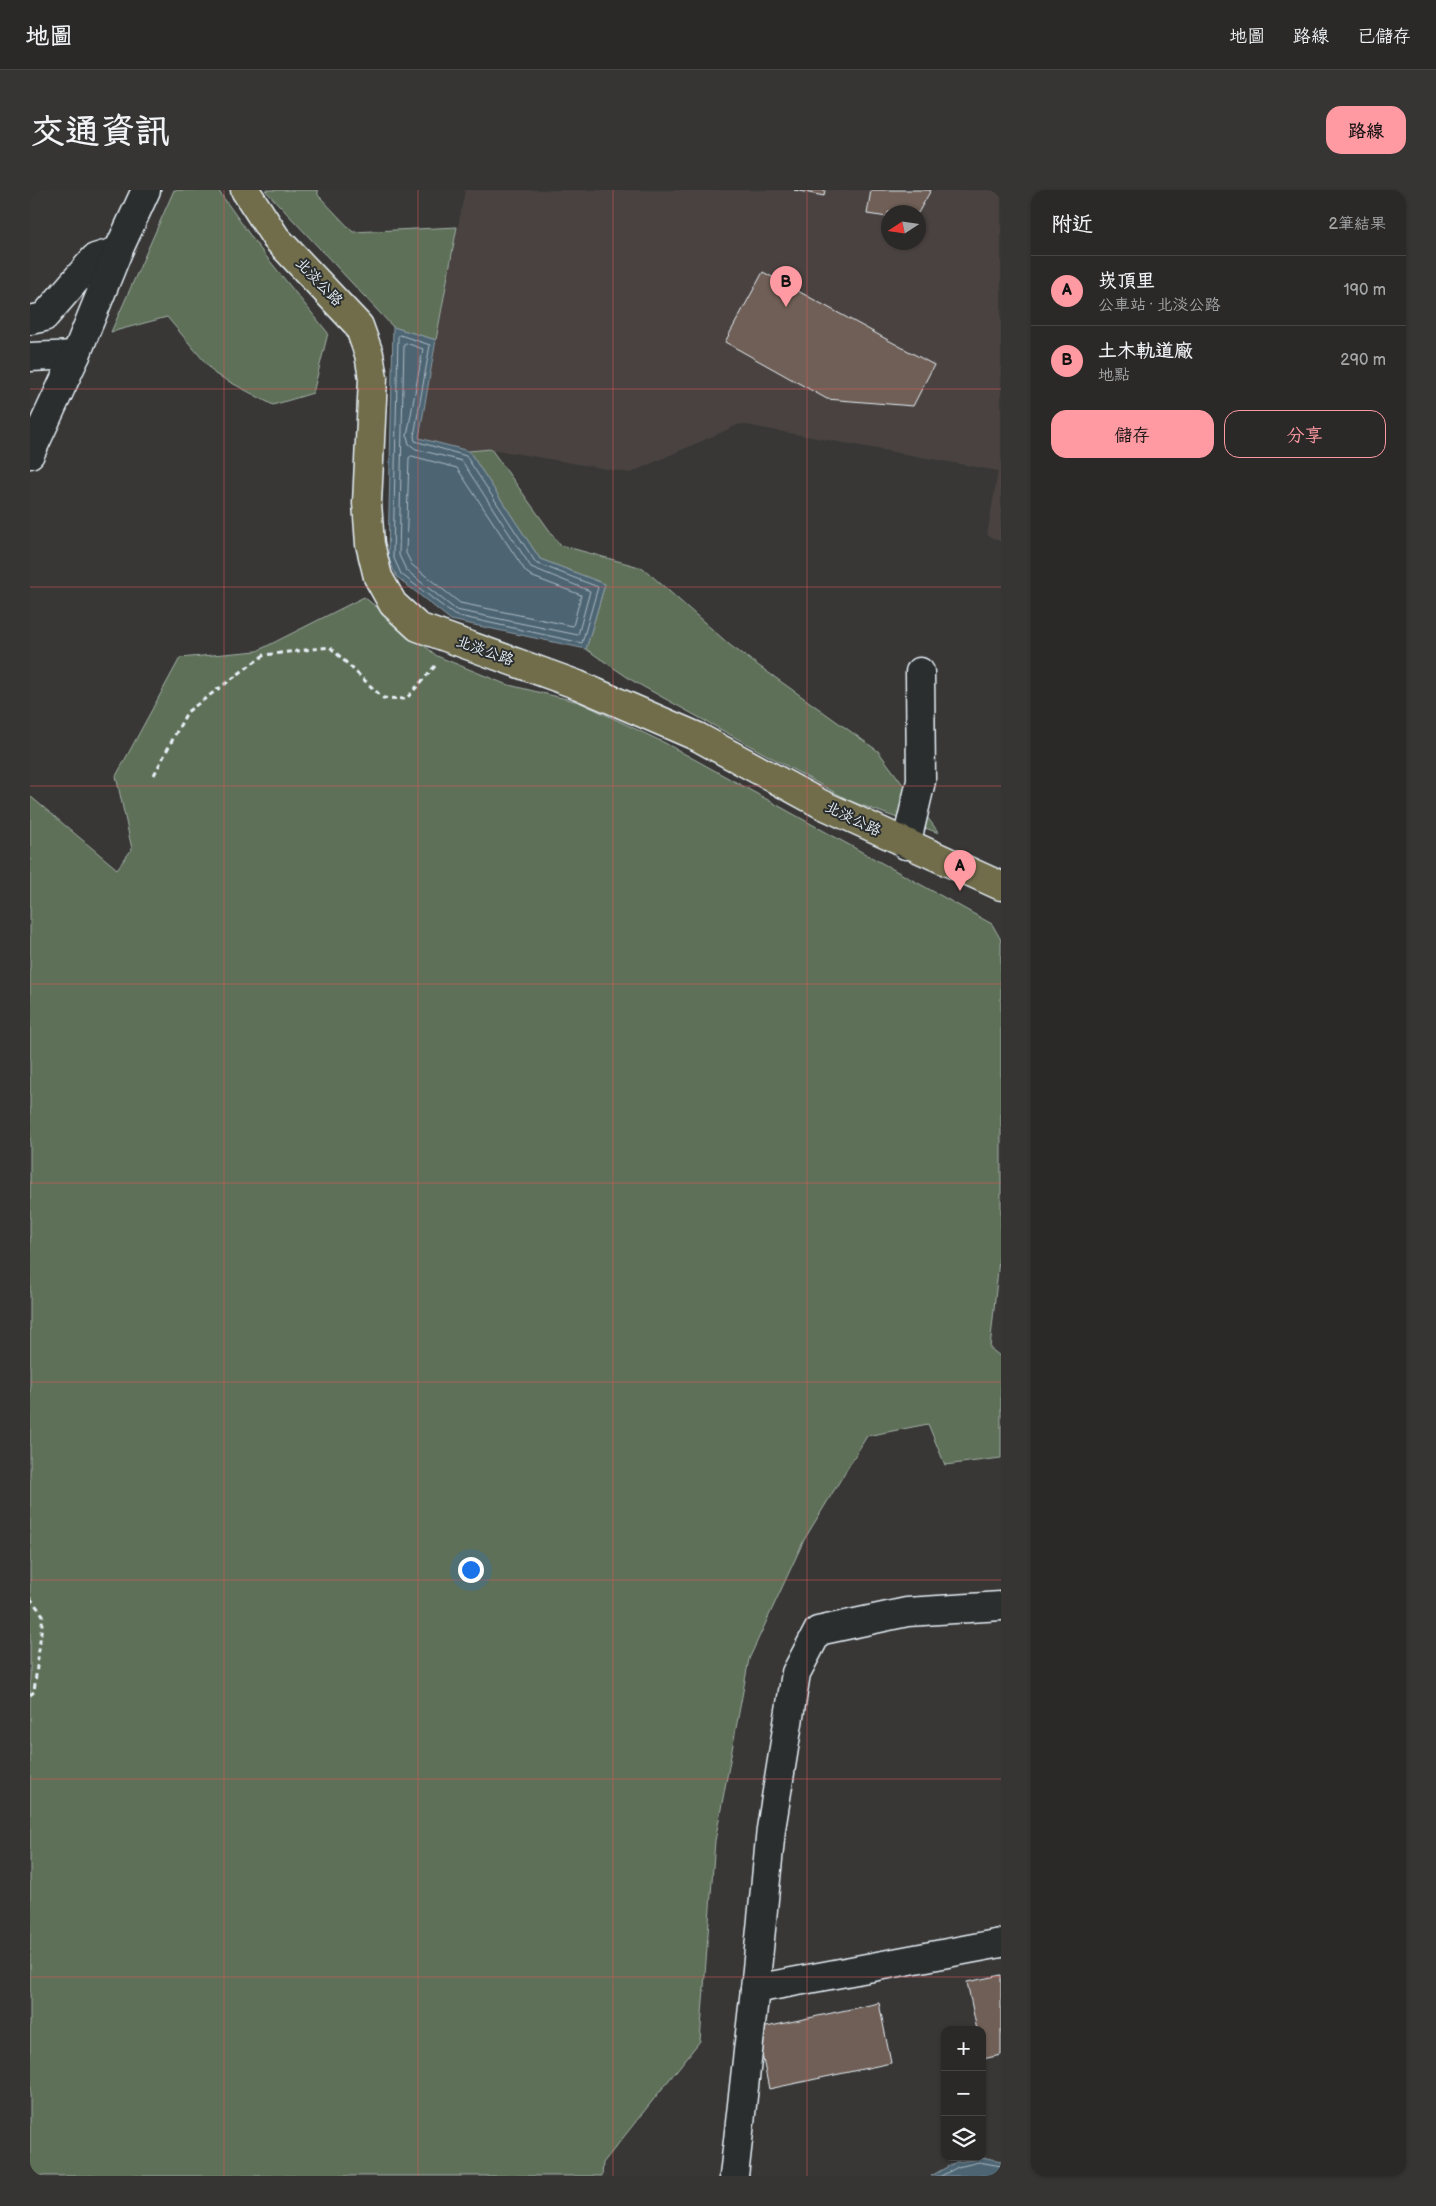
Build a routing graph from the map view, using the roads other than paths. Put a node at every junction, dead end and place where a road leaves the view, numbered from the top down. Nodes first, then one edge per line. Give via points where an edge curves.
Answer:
1 (146, 190) edge
2 (245, 190) edge
3 (118, 251) junction
4 (30, 320) edge
5 (76, 356) junction
6 (30, 357) edge
7 (30, 454) edge
8 (920, 672) dead end
9 (906, 845) junction
10 (1001, 886) edge
11 (1001, 1606) edge
12 (1001, 1943) edge
13 (755, 1989) junction
14 (734, 2176) edge

1 - 3 street
2 - 9 main road, 北淡公路 via 276,238 359,326 374,378 367,503 370,544 378,577 393,604 418,627 578,685 698,737 821,804
3 - 4 street via 95,258 44,317
3 - 5 street
5 - 6 street
5 - 7 street
8 - 9 street via 921,781
9 - 10 main road, 北淡公路
11 - 13 street via 906,1612 818,1631 796,1673 771,1829
12 - 13 street
13 - 14 street

